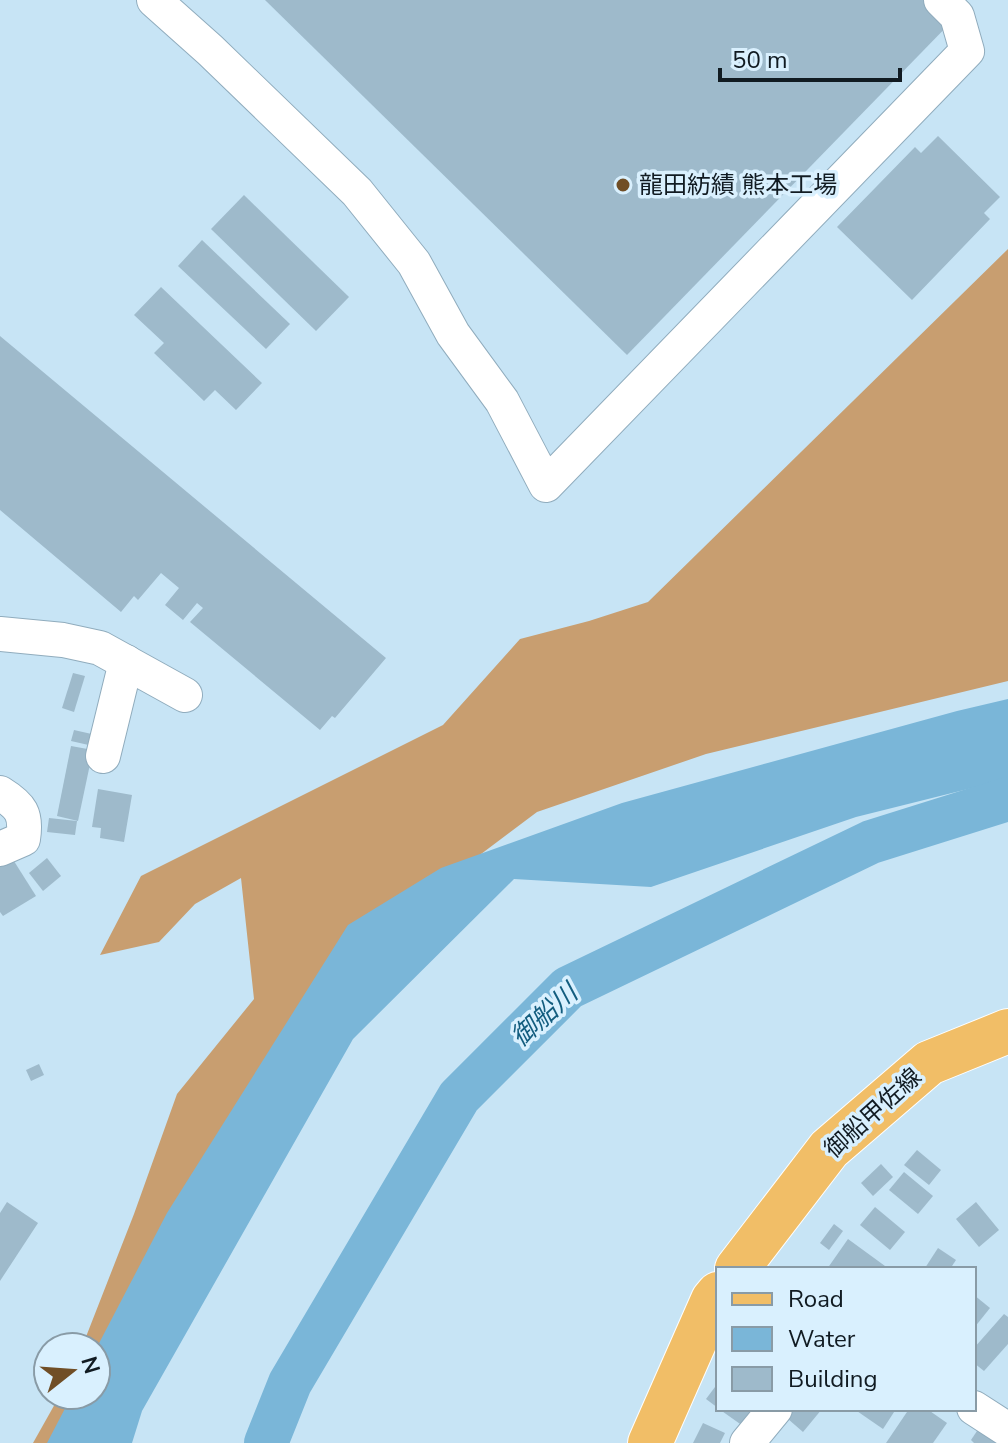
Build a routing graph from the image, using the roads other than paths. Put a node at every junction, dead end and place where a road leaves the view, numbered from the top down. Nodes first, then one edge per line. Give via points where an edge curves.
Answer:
1 (154, 0) edge
2 (941, 0) edge
3 (0, 634) edge
4 (126, 662) junction
5 (185, 695) dead end
6 (103, 756) dead end
7 (0, 793) edge
8 (0, 849) edge
9 (1008, 1031) edge
10 (739, 1267) edge
11 (716, 1296) edge
12 (976, 1409) edge
13 (773, 1411) edge
14 (1008, 1430) edge
15 (650, 1443) edge
16 (747, 1443) edge

1 - 2 street via 376,215 414,263 453,334 502,401 546,485 967,51 957,16
3 - 4 street via 100,648
4 - 5 street
4 - 6 street
7 - 8 street via 16,804 26,823 23,839
9 - 10 main road, 御船甲佐線 via 929,1063 829,1149
11 - 15 main road
12 - 14 street
13 - 16 street

